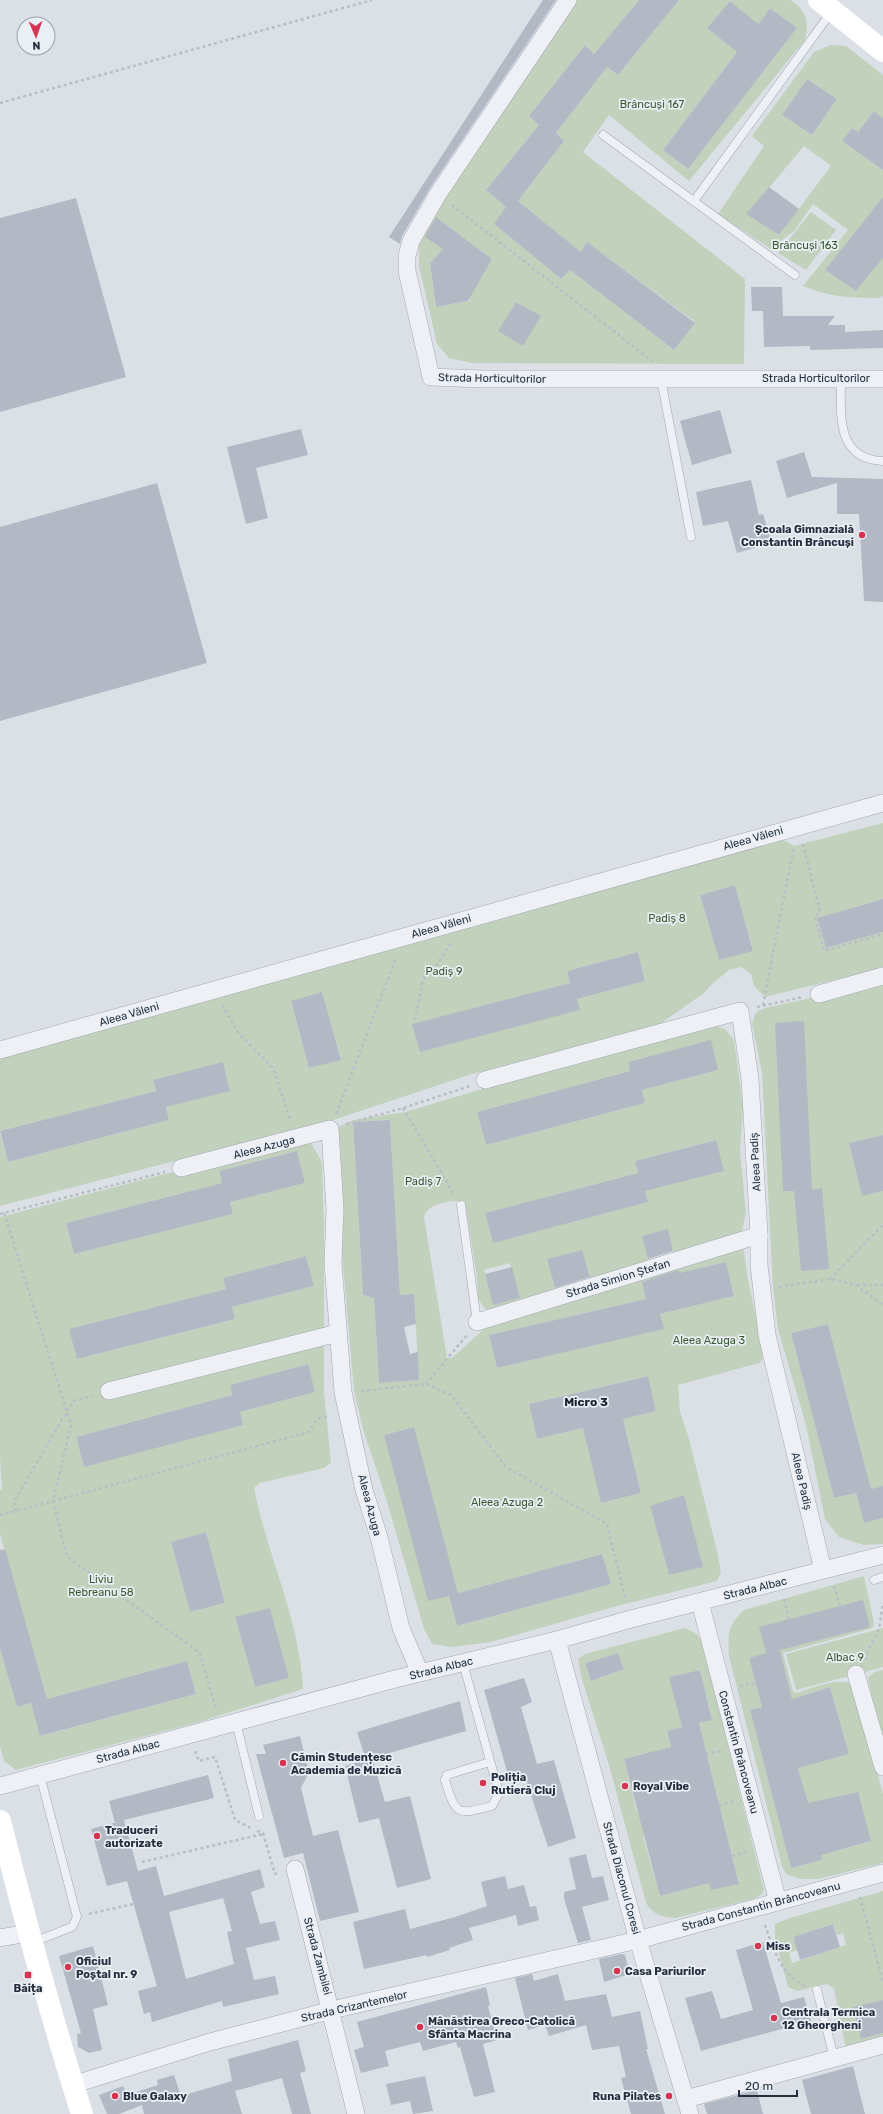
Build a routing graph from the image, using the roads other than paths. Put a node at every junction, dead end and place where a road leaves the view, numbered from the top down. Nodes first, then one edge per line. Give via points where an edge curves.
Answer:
1 (568, 0) edge
2 (826, 5) edge
3 (883, 51) edge
4 (603, 135) dead end
5 (694, 201) junction
6 (795, 275) dead end
7 (668, 378) junction
8 (841, 378) junction
9 (883, 379) edge
10 (883, 461) edge
11 (691, 537) dead end
12 (883, 803) edge
13 (883, 976) edge
14 (819, 994) road end
15 (0, 1050) edge
16 (485, 1080) road end
17 (181, 1168) road end
18 (461, 1205) road end
19 (759, 1235) junction
20 (477, 1322) joint
21 (338, 1333) junction
22 (110, 1390) road end
23 (883, 1555) edge
24 (823, 1570) junction
25 (883, 1577) edge
26 (874, 1580) dead end
27 (700, 1602) junction
28 (557, 1640) junction
29 (463, 1663) junction
30 (420, 1673) junction
31 (856, 1674) road end
32 (228, 1724) junction
33 (490, 1762) junction
34 (883, 1767) edge
35 (40, 1775) junction
36 (0, 1786) edge
37 (259, 1816) road end
38 (0, 1822) edge
39 (3, 1847) edge
40 (295, 1869) road end
41 (883, 1873) edge
42 (778, 1902) junction
43 (0, 1938) edge
44 (30, 1938) junction
45 (638, 1940) junction
46 (817, 1990) road end
47 (332, 2010) junction
48 (883, 2045) edge
49 (834, 2058) junction
50 (72, 2085) junction
51 (688, 2107) edge
52 (82, 2114) edge
53 (356, 2114) edge

1 - 7 street, Strada Horticultorilor via 438,194 410,241 407,271 431,377
2 - 3 street
2 - 5 lane
4 - 5 lane
5 - 6 lane
7 - 8 street, Strada Horticultorilor
7 - 11 lane
8 - 9 street, Strada Horticultorilor
8 - 10 lane via 841,422 848,444 857,454 870,460
12 - 15 street, Aleea Văleni
13 - 14 street
16 - 19 street, Aleea Padiș via 740,1011 750,1079
17 - 21 street, Aleea Azuga via 330,1129 335,1209 333,1263
18 - 20 lane
19 - 20 street, Strada Simion Ștefan
19 - 24 street, Aleea Padiș via 759,1265 767,1335
21 - 22 street
21 - 30 street, Aleea Azuga via 343,1392 364,1490 379,1537 401,1628
23 - 24 street, Strada Albac
24 - 27 street, Strada Albac
25 - 26 lane
27 - 28 street, Strada Albac
27 - 42 street, Constantin Brâncoveanu
28 - 29 street, Strada Albac
28 - 45 street, Strada Diaconul Coresi
29 - 30 street, Strada Albac
29 - 33 lane
30 - 32 street, Strada Albac
31 - 34 street
32 - 35 street, Strada Albac
32 - 37 lane
33 - 33 lane via 499,1793 492,1806 466,1813 458,1810 451,1802 445,1780 447,1774
35 - 36 street, Strada Albac
35 - 44 lane via 77,1917 72,1927
38 - 39 street
39 - 44 street
40 - 47 street, Strada Zambilei
41 - 42 street, Strada Constantin Brâncoveanu
42 - 45 street, Strada Constantin Brâncoveanu
43 - 44 street
44 - 50 street
45 - 47 street, Strada Crizantemelor
45 - 51 street, Strada Diaconul Coresi
46 - 49 lane
47 - 50 street, Strada Crizantemelor via 210,2042
47 - 53 street, Strada Zambilei
48 - 49 street
49 - 51 street
50 - 52 street

